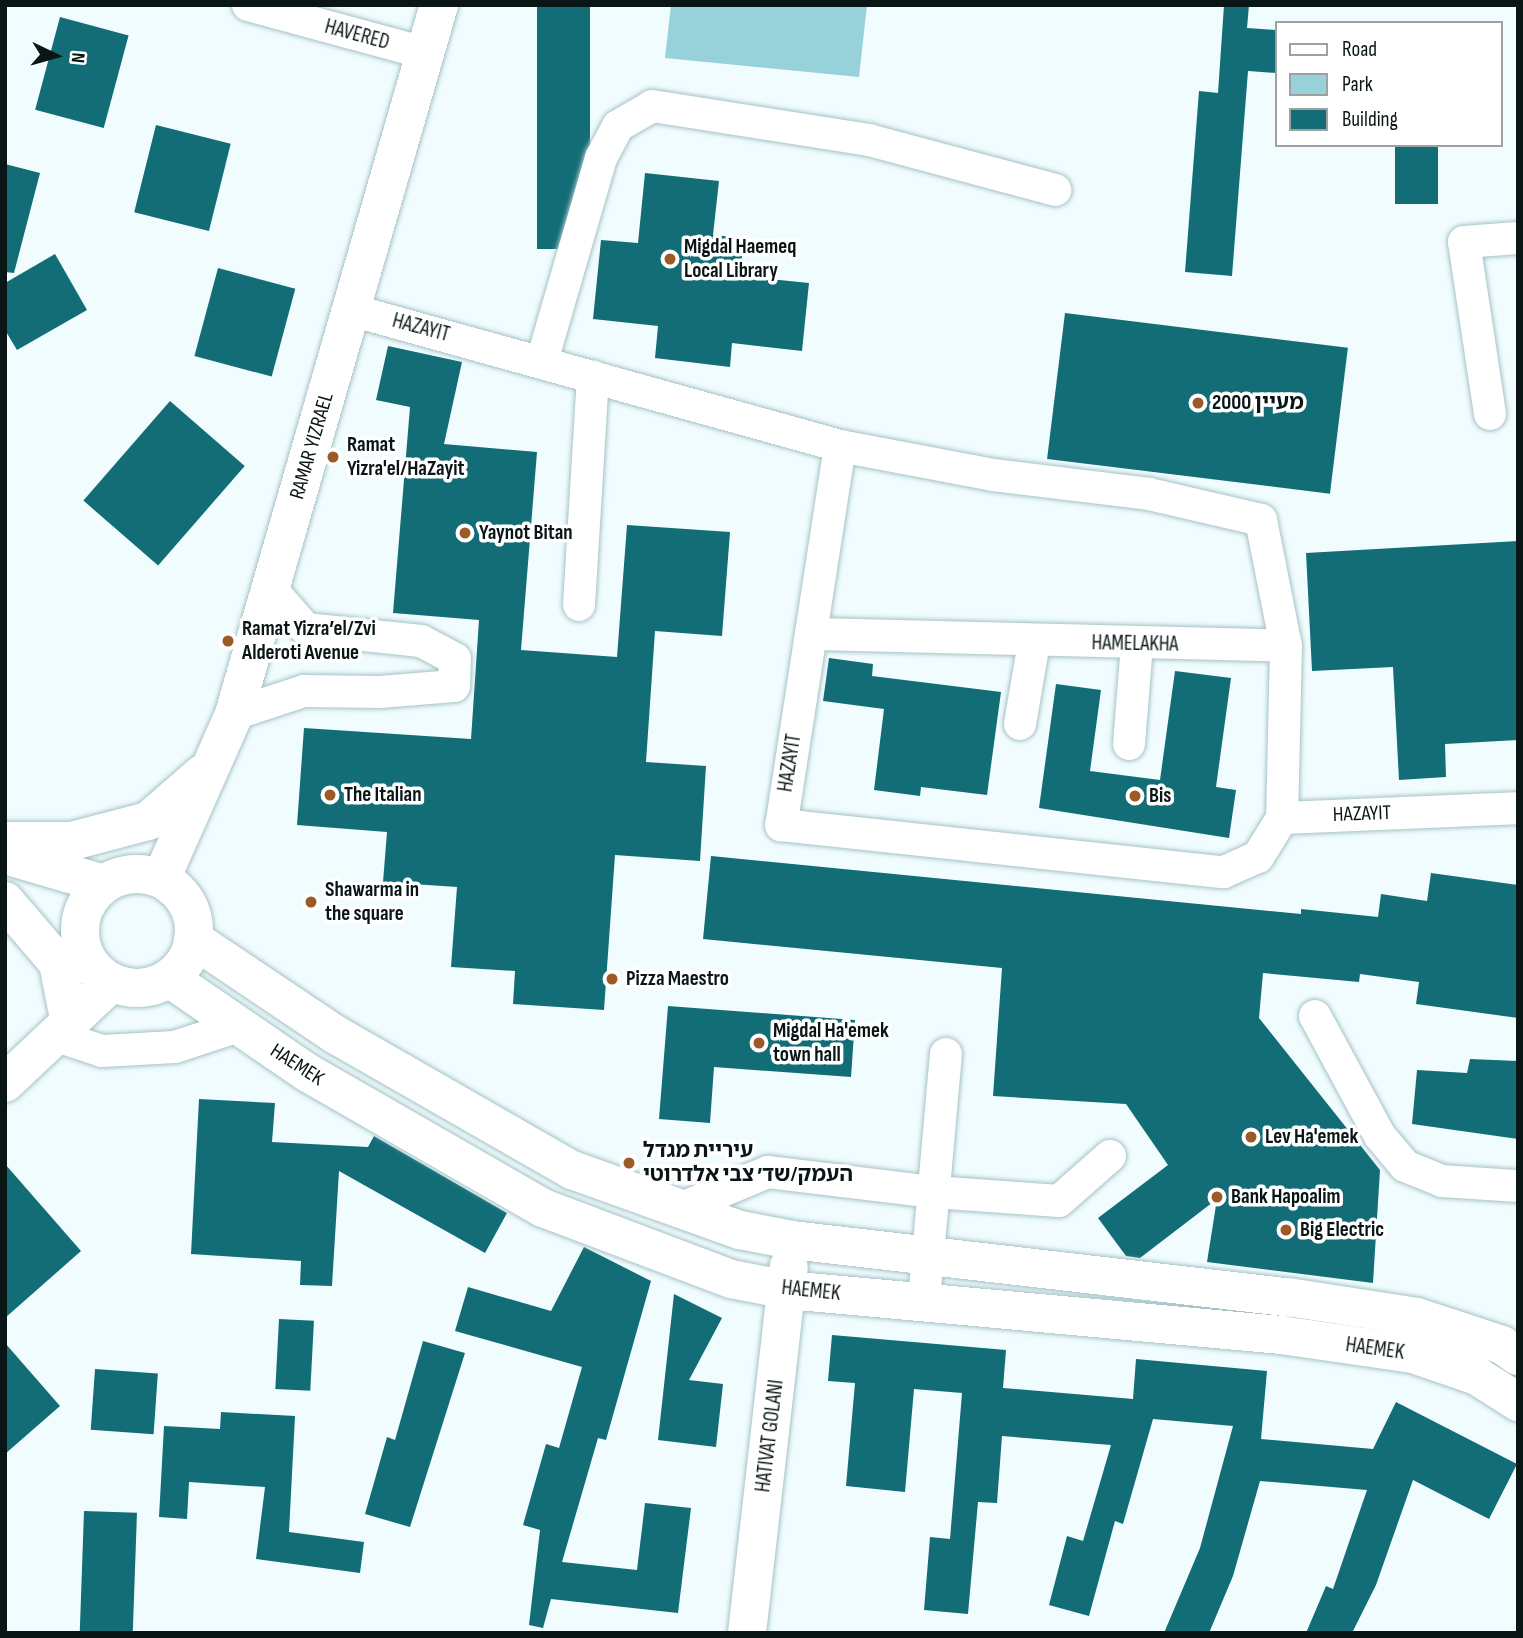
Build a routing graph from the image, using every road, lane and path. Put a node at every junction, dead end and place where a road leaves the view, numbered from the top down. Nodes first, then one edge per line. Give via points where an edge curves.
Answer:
1 (247, 5) edge
2 (439, 5) edge
3 (425, 53) junction
4 (1055, 190) dead end
5 (1518, 238) edge
6 (351, 310) junction
7 (542, 361) junction
8 (593, 376) junction
9 (1490, 414) dead end
10 (840, 446) junction
11 (271, 589) junction
12 (579, 605) dead end
13 (811, 634) junction
14 (1034, 642) junction
15 (1137, 645) junction
16 (1286, 646) junction
17 (234, 714) junction
18 (1020, 724) dead end
19 (1129, 744) dead end
20 (211, 766) junction
21 (1518, 808) edge
22 (1282, 818) junction
23 (5, 841) edge
24 (5, 855) edge
25 (161, 879) junction
26 (104, 884) junction
27 (5, 899) edge
28 (81, 919) junction
29 (193, 939) junction
30 (169, 978) junction
31 (112, 982) junction
32 (1315, 1016) dead end
33 (239, 1027) junction
34 (63, 1030) junction
35 (946, 1054) dead end
36 (5, 1083) edge
37 (1110, 1156) dead end
38 (1518, 1186) edge
39 (934, 1192) junction
40 (677, 1210) junction
41 (792, 1240) junction
42 (928, 1256) junction
43 (787, 1290) junction
44 (924, 1300) junction
45 (1512, 1342) edge
46 (1477, 1376) junction
47 (1518, 1402) edge
48 (747, 1633) edge

1 - 3 street, HAVERED
2 - 3 main road, RAMAR YIZRAEL
3 - 6 main road, RAMAR YIZRAEL
4 - 7 street via 869,140 652,106 618,126 601,158
5 - 9 street via 1464,242
6 - 7 street, HAZAYIT
6 - 11 main road, RAMAR YIZRAEL
7 - 8 street, HAZAYIT
8 - 10 street, HAZAYIT
8 - 12 street
10 - 13 street, HAZAYIT
10 - 16 street via 993,475 1149,495 1262,520
11 - 17 main road, RAMAR YIZRAEL
11 - 17 street via 306,629 421,641 455,659 454,686 380,692 304,691
13 - 14 street, HAMELAKHA
13 - 22 street, HAZAYIT via 781,825 1224,872 1258,857
14 - 15 street, HAMELAKHA
14 - 18 street
15 - 16 street, HAMELAKHA
15 - 19 street
16 - 22 street
17 - 20 main road, RAMAR YIZRAEL
20 - 23 main road via 148,821 72,841
20 - 25 main road, RAMAR YIZRAEL
21 - 22 street, HAZAYIT
24 - 26 main road
25 - 26 main road via 142,874
25 - 29 main road via 187,904
26 - 28 main road via 86,905
27 - 28 main road
27 - 34 main road via 58,962
28 - 31 main road via 85,956
29 - 30 main road via 181,968
29 - 40 main road, HAEMEK via 337,1035 560,1163
30 - 31 main road via 141,988
30 - 33 main road, HAEMEK
31 - 34 main road
32 - 38 street via 1380,1136 1405,1166 1442,1181
33 - 34 street via 175,1047 102,1051
33 - 43 main road, HAEMEK via 308,1073 543,1208 731,1279
34 - 36 main road
35 - 39 street
37 - 39 street via 1059,1200
39 - 40 street via 768,1172
39 - 42 street
40 - 41 main road, HAEMEK
41 - 42 main road, HAEMEK
41 - 43 main road, HATIVAT GOLANI
42 - 44 street
42 - 45 main road, HAEMEK via 1288,1297 1417,1317
43 - 44 main road, HAEMEK
43 - 48 main road, HATIVAT GOLANI
44 - 46 main road, HAEMEK via 1281,1335 1413,1354
45 - 46 main road
46 - 47 main road, HAEMEK

